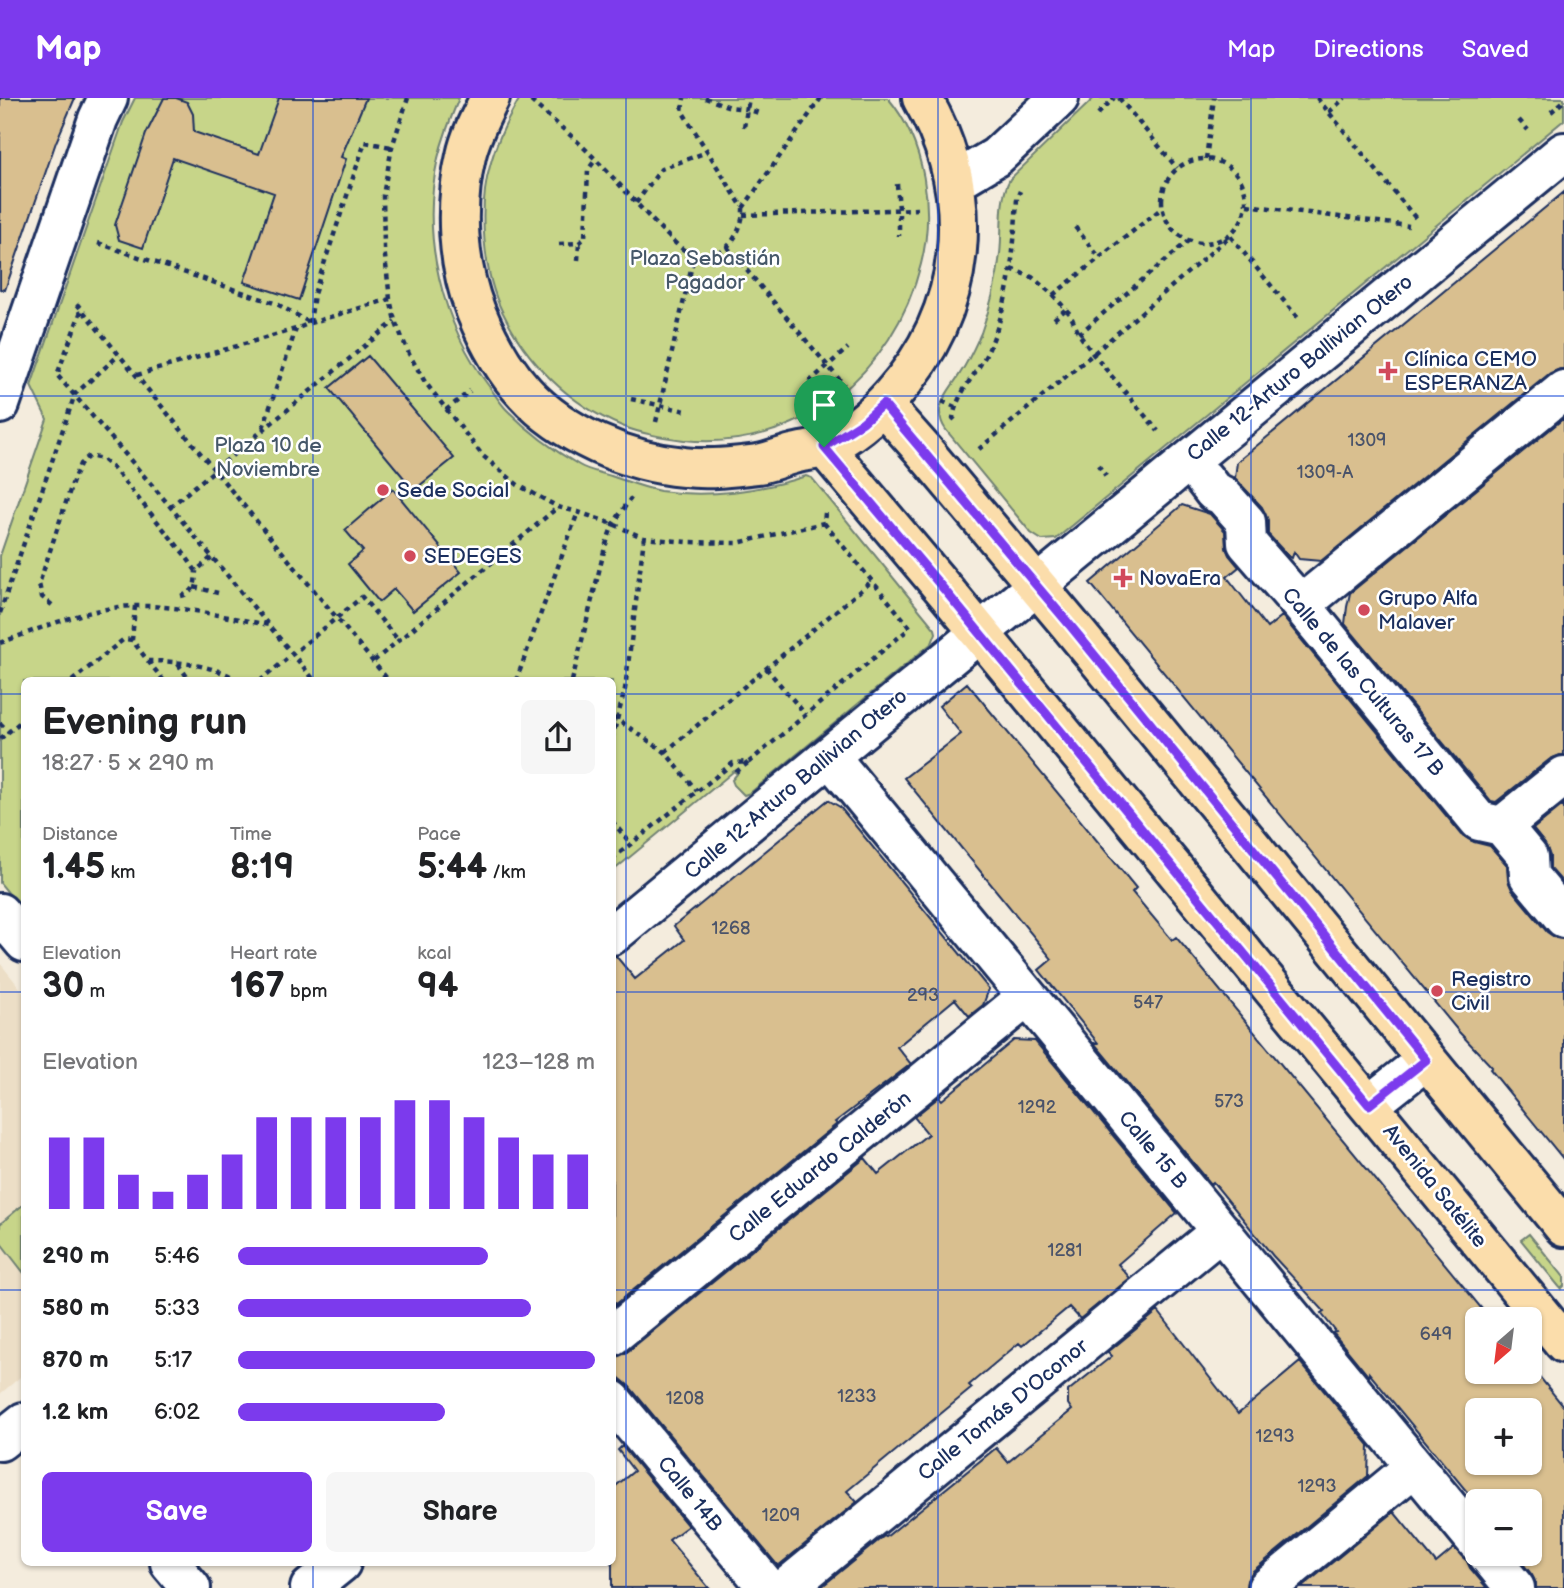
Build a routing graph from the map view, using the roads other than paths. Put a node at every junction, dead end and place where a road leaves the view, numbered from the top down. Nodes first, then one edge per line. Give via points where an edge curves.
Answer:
1 (108, 98) edge
2 (490, 98) edge
3 (922, 98) edge
4 (1059, 98) edge
5 (1564, 152) edge
6 (954, 182) junction
7 (1564, 390) edge
8 (0, 404) edge
9 (883, 404) junction
10 (824, 447) junction
11 (1197, 488) dead end
12 (1037, 586) junction
13 (1301, 605) junction
14 (979, 633) junction
15 (830, 757) junction
16 (1564, 776) edge
17 (1485, 824) junction
18 (0, 913) edge
19 (1564, 918) edge
20 (616, 932) edge
21 (21, 938) edge
22 (1027, 997) junction
23 (1426, 1060) junction
24 (1369, 1105) junction
25 (1564, 1227) edge
26 (1221, 1231) junction
27 (616, 1333) edge
28 (1564, 1343) edge
29 (616, 1405) edge
30 (21, 1424) edge
31 (0, 1441) edge
32 (1414, 1467) junction
33 (1465, 1528) edge
34 (173, 1566) edge
35 (337, 1566) edge
36 (1497, 1566) edge
37 (191, 1588) edge
38 (310, 1588) edge
39 (768, 1588) edge
40 (786, 1588) edge
41 (1267, 1588) edge
42 (1515, 1588) edge

1 - 8 street
2 - 10 main road via 466,154 458,228 471,299 503,365 525,393 551,417 581,435 646,461 723,468
3 - 6 main road via 947,153
4 - 6 street via 996,157
5 - 12 street, Calle 12-Arturo Ballivian Otero
6 - 9 main road via 958,242 944,308 921,358
7 - 13 street
9 - 10 main road
9 - 12 main road
10 - 14 main road, Avenida Satélite
11 - 13 street, Calle de las Culturas 17 B via 1222,495 1245,522 1247,543
12 - 14 street, Calle 12-Arturo Ballivian Otero
12 - 23 main road
13 - 17 street, Calle de las Culturas 17 B
14 - 15 street, Calle 12-Arturo Ballivian Otero
14 - 24 main road, Avenida Satélite
15 - 20 street, Calle 12-Arturo Ballivian Otero
15 - 22 street, Calle 15 B
16 - 17 street
17 - 19 street, Calle de las Culturas 17 B via 1528,857 1529,876
18 - 21 street
22 - 26 street, Calle 15 B
22 - 27 street, Calle Eduardo Calderón
23 - 24 street
23 - 25 main road
24 - 28 main road, Avenida Satélite
26 - 32 street, Calle 15 B
26 - 40 street, Calle Tomás D'Oconor
29 - 39 street, Calle 14B
30 - 31 street
32 - 33 street, Calle 15 B
32 - 41 street
34 - 37 street
35 - 38 street
36 - 42 street

